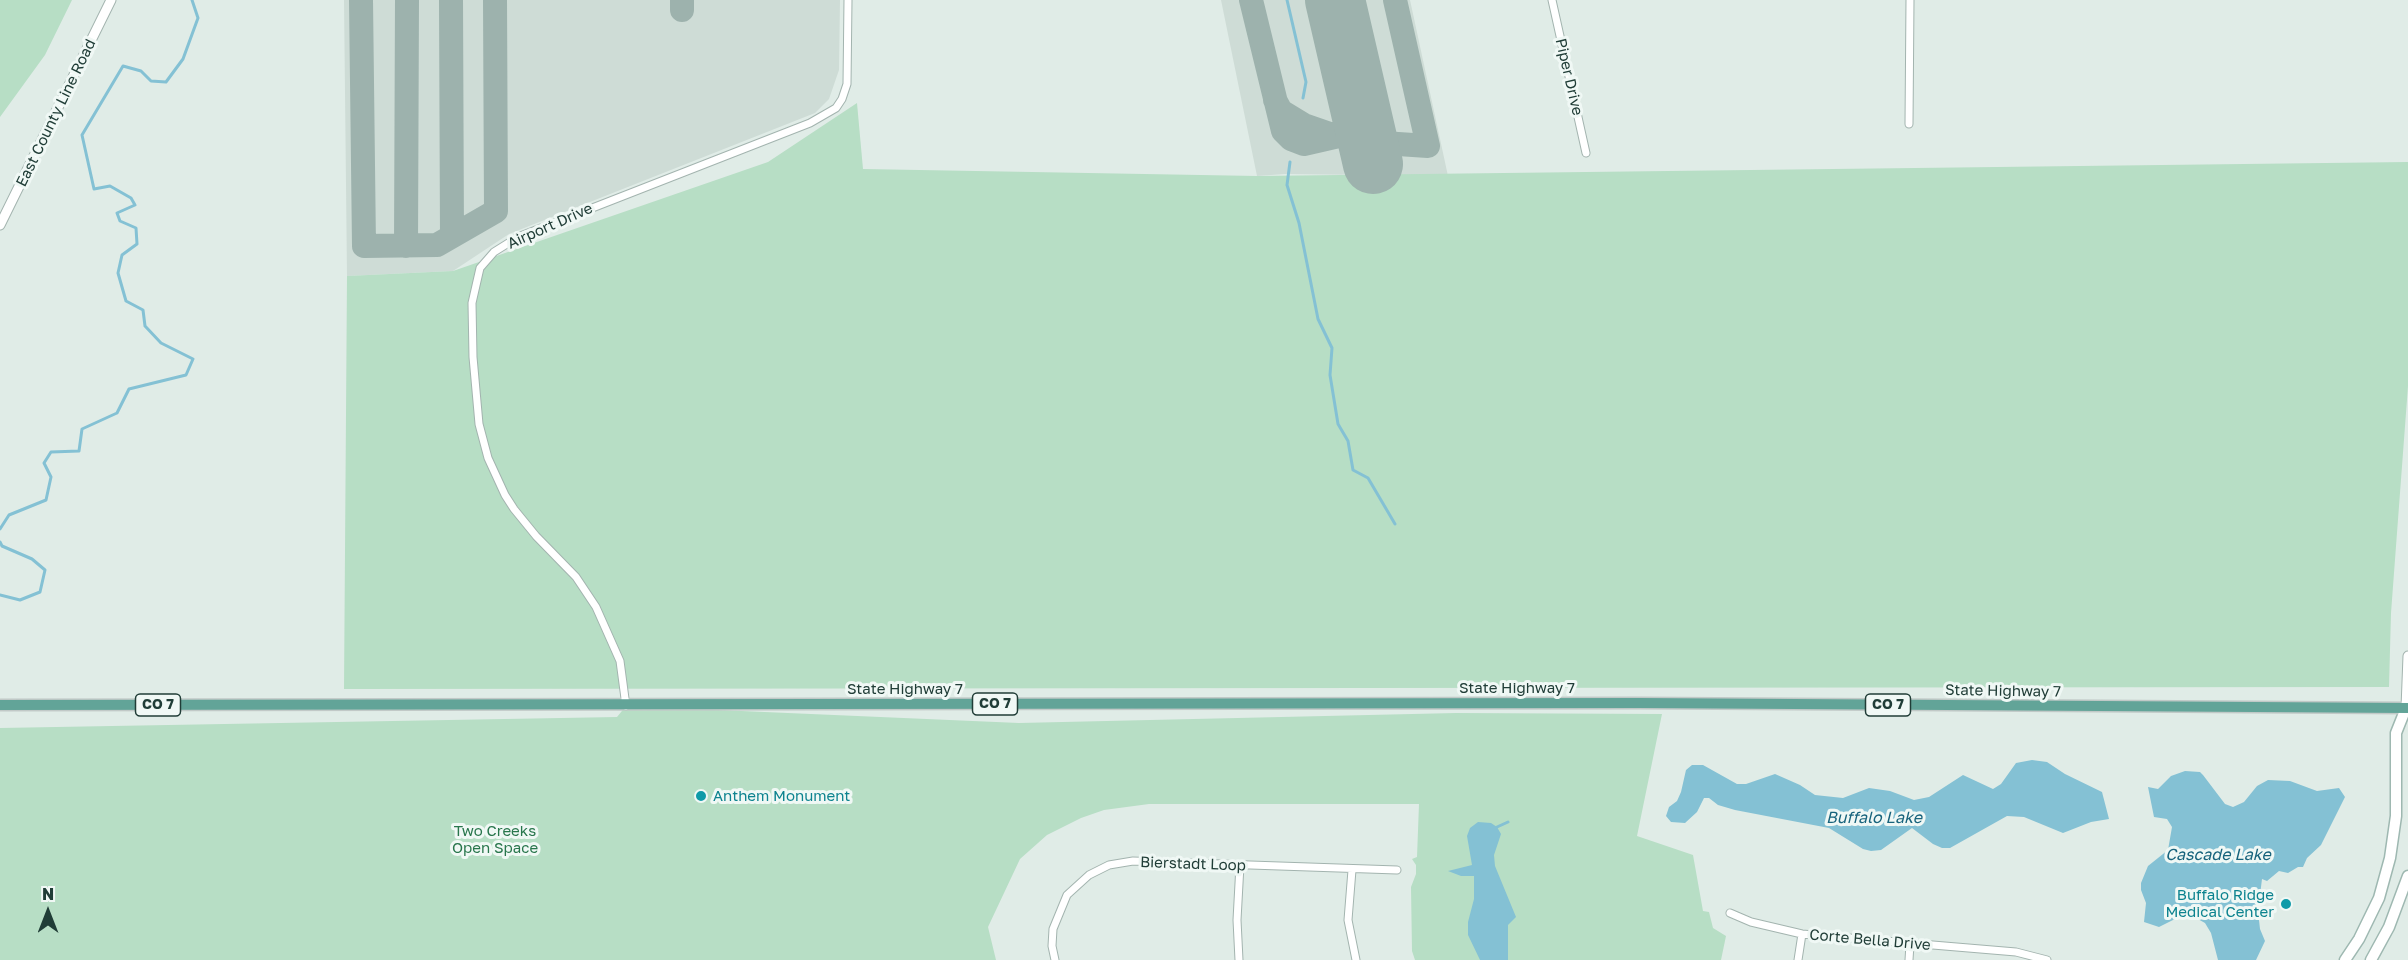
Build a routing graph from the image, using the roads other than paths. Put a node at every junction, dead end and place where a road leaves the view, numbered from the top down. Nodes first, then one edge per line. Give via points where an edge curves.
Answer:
1 (111, 0) edge
2 (848, 0) edge
3 (1552, 0) edge
4 (1910, 0) edge
5 (1909, 124) dead end
6 (1587, 153) dead end
7 (0, 225) edge
8 (2408, 656) edge
9 (0, 705) edge
10 (626, 705) junction
11 (2407, 710) edge
12 (1240, 866) junction
13 (1352, 870) junction
14 (1397, 870) dead end
15 (2408, 876) edge
16 (1730, 913) dead end
17 (1802, 934) junction
18 (1910, 944) junction
19 (1055, 960) edge
20 (1239, 960) edge
21 (1356, 960) edge
22 (1798, 960) edge
23 (1910, 960) edge
24 (2047, 960) edge
25 (2345, 960) edge
26 (2371, 960) edge

1 - 7 street, East County Line Road
2 - 10 street, Airport Drive via 847,84 836,108 810,123 518,237 494,252 480,268 472,303 473,357 479,424 488,458 514,509 576,577 596,607 620,661
3 - 6 street, Piper Drive
4 - 5 street
8 - 11 street
9 - 10 main road, CO 7
10 - 11 main road, State Highway 7 / CO 7 via 1640,703
11 - 25 main road via 2396,733 2396,816 2390,858 2379,898
12 - 13 street, Bierstadt Loop
12 - 19 street, Bierstadt Loop via 1133,861 1089,874 1067,895 1060,910 1053,929
12 - 20 street
13 - 14 street, Bierstadt Loop
13 - 21 street via 1348,920
15 - 26 main road via 2390,927
16 - 17 street, Corte Bella Drive
17 - 18 street, Corte Bella Drive
17 - 22 street
18 - 23 street
18 - 24 street, Corte Bella Drive via 2016,952

